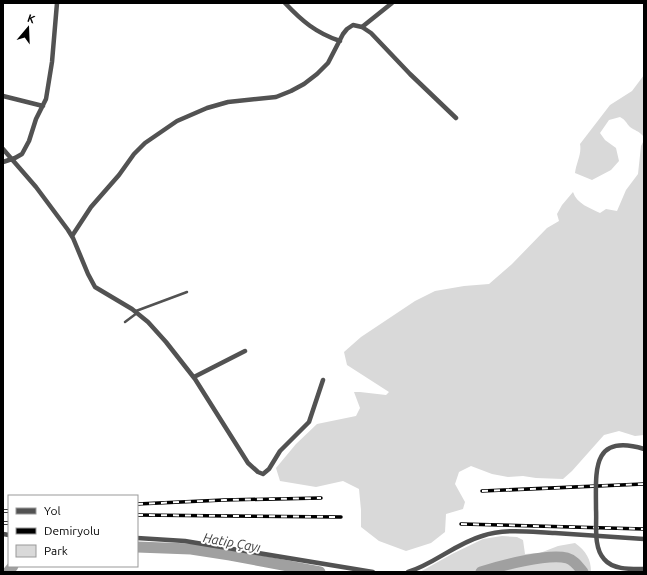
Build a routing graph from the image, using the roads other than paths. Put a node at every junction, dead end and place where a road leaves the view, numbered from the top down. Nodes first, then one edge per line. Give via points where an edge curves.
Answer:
1 (57, 3) edge
2 (285, 3) edge
3 (392, 3) edge
4 (362, 26) junction
5 (340, 41) junction
6 (3, 96) edge
7 (43, 106) junction
8 (456, 118) dead end
9 (3, 150) edge
10 (12, 159) junction
11 (3, 162) edge
12 (72, 236) junction
13 (188, 292) dead end
14 (136, 312) junction
15 (125, 322) dead end
16 (245, 350) dead end
17 (194, 377) junction
18 (322, 380) dead end
19 (644, 449) edge
20 (138, 538) edge
21 (644, 539) edge
22 (644, 569) edge
23 (373, 572) edge
24 (408, 572) edge

1 - 7 street via 51,77
2 - 5 street via 314,29
3 - 4 street
4 - 5 street via 347,29
4 - 8 street
5 - 12 street via 332,57 317,74 291,91 276,97 228,102 207,108 177,121 152,138 131,157 91,207
6 - 7 street
7 - 10 street via 25,148 20,156
9 - 10 street
10 - 11 street
10 - 12 street
12 - 14 street via 95,287
13 - 14 lane
14 - 15 lane
14 - 17 street via 166,342
16 - 17 street
17 - 18 street via 248,463 261,474 270,469 277,454 308,422
19 - 22 street, bridge via 623,444 608,449 599,460 596,479 597,541 600,554 614,566
20 - 23 street via 185,541
21 - 24 street via 534,532 492,533 464,543

